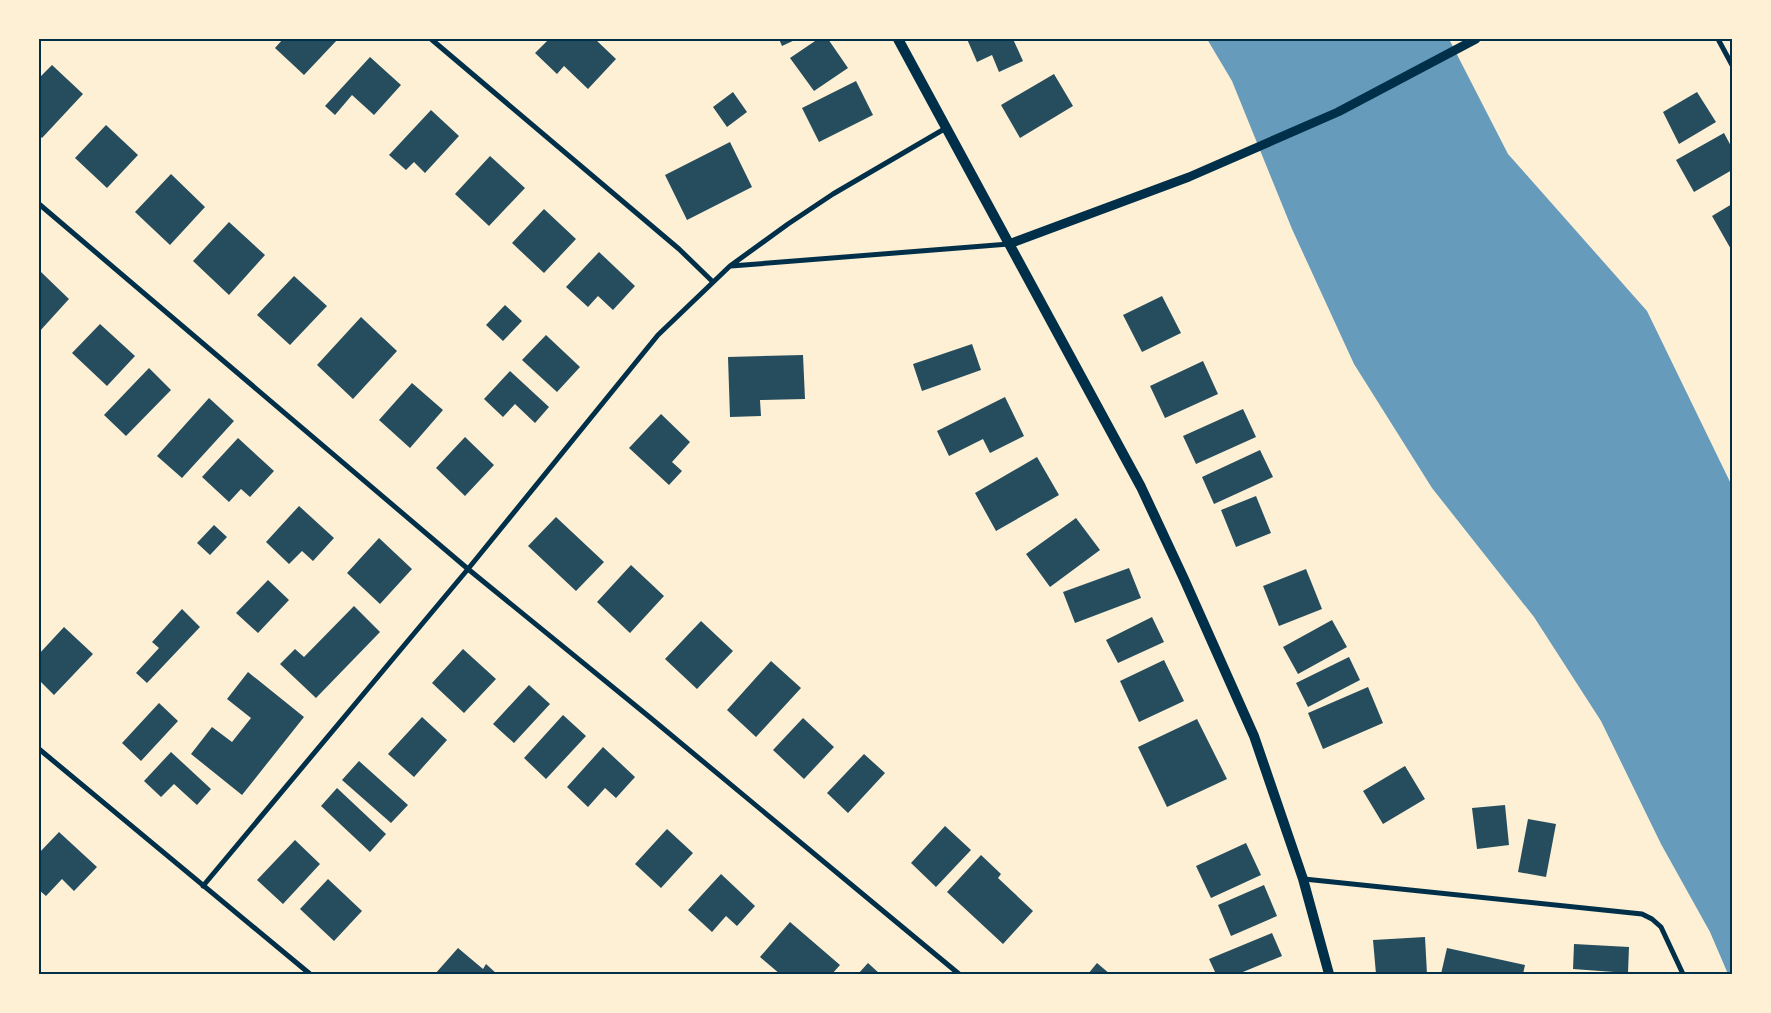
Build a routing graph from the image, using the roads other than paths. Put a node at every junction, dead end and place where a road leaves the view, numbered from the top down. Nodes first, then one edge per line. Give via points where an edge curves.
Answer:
1 (431, 39) edge
2 (898, 39) edge
3 (1476, 39) edge
4 (1718, 39) edge
5 (1732, 65) edge
6 (946, 128) junction
7 (39, 204) edge
8 (1009, 244) junction
9 (730, 266) junction
10 (713, 282) junction
11 (468, 569) junction
12 (39, 749) edge
13 (1303, 879) junction
14 (202, 886) junction
15 (1682, 973) edge
16 (310, 974) edge
17 (959, 974) edge
18 (1329, 974) edge

1 - 10 street
2 - 6 main road
3 - 8 street via 1338,112 1189,177
4 - 5 street
6 - 8 main road
6 - 9 street via 825,199
7 - 11 street
8 - 9 street
8 - 13 main road via 1141,487 1184,579 1254,736
9 - 10 street
10 - 11 street via 658,335
11 - 14 street
11 - 17 street
12 - 14 street
13 - 15 street via 1642,914 1661,927
13 - 18 main road
14 - 16 street

